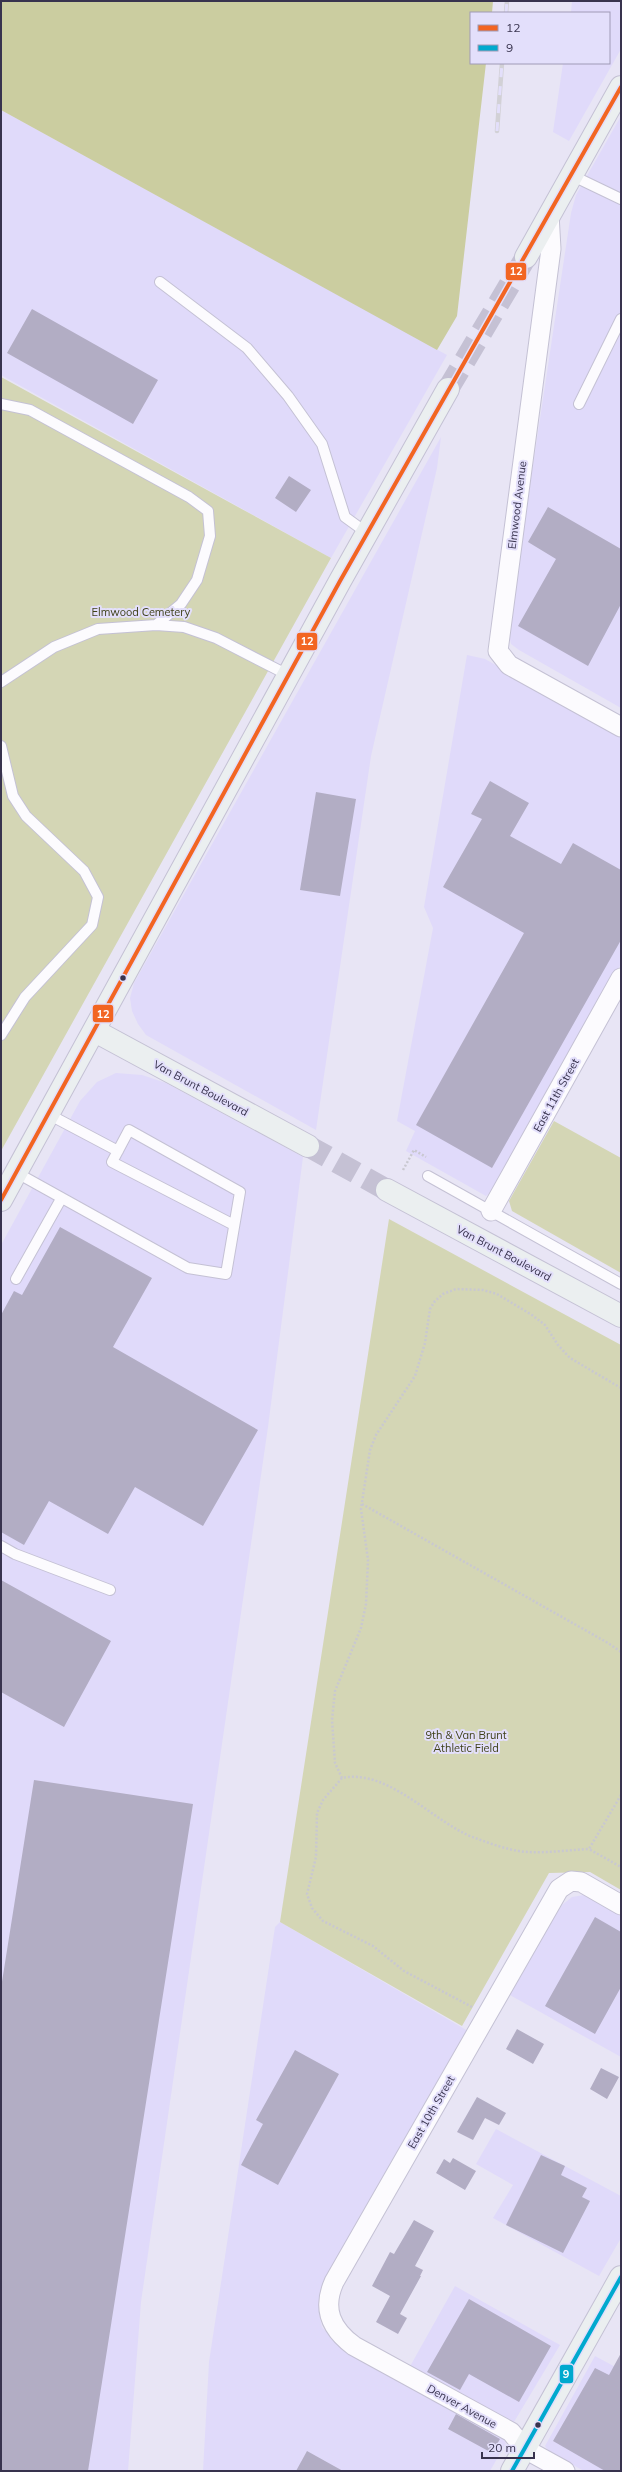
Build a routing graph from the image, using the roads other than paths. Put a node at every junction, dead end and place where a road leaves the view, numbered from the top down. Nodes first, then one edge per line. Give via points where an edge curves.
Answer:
1 (621, 87) edge
2 (571, 175) junction
3 (621, 199) edge
4 (549, 214) junction
5 (526, 257) tunnel mouth
6 (160, 282) dead end
7 (621, 319) edge
8 (448, 389) tunnel mouth
9 (1, 404) edge
10 (579, 404) dead end
11 (367, 532) junction
12 (156, 625) junction
13 (288, 675) junction
14 (1, 682) edge
15 (621, 727) edge
16 (1, 746) edge
17 (621, 978) edge
18 (95, 1031) junction
19 (1, 1035) edge
20 (48, 1114) junction
21 (308, 1146) tunnel mouth
22 (118, 1151) junction
23 (16, 1173) junction
24 (428, 1176) dead end
25 (388, 1190) tunnel mouth
26 (60, 1199) junction
27 (1, 1200) edge
28 (490, 1211) junction
29 (234, 1225) junction
30 (16, 1279) dead end
31 (621, 1284) edge
32 (621, 1316) edge
33 (1, 1546) edge
34 (110, 1590) dead end
35 (621, 1905) edge
36 (621, 2277) edge
37 (354, 2346) joint
38 (525, 2449) junction
39 (512, 2471) edge
40 (565, 2471) edge

1 - 2 street
2 - 3 lane
2 - 4 street
4 - 5 street
4 - 15 street, Elmwood Avenue via 551,249 498,651 509,665
6 - 11 lane via 247,348 288,396 322,444 345,517
7 - 10 lane
8 - 11 street
9 - 12 lane via 30,410 189,497 208,511 210,536 197,580 181,604
11 - 13 street
12 - 13 lane via 184,627 216,638
12 - 14 lane via 98,630 54,647
13 - 18 street
16 - 19 lane via 13,796 26,816 84,870 98,897 92,925 25,998
17 - 28 street, East 11th Street
18 - 20 street
18 - 21 street, Van Brunt Boulevard
20 - 22 lane
20 - 23 street
22 - 29 lane via 112,1162
22 - 29 lane via 129,1130 240,1192
23 - 26 lane
23 - 27 street
24 - 28 lane
25 - 32 street, Van Brunt Boulevard
26 - 29 lane via 188,1268 226,1274
26 - 30 lane
28 - 31 lane
33 - 34 lane via 15,1554
35 - 37 street, East 10th Street via 581,1882 571,1881 559,1889 330,2292 330,2319 344,2339
36 - 38 street
37 - 38 street, Denver Avenue via 510,2432
38 - 39 street
38 - 40 street, Denver Avenue

